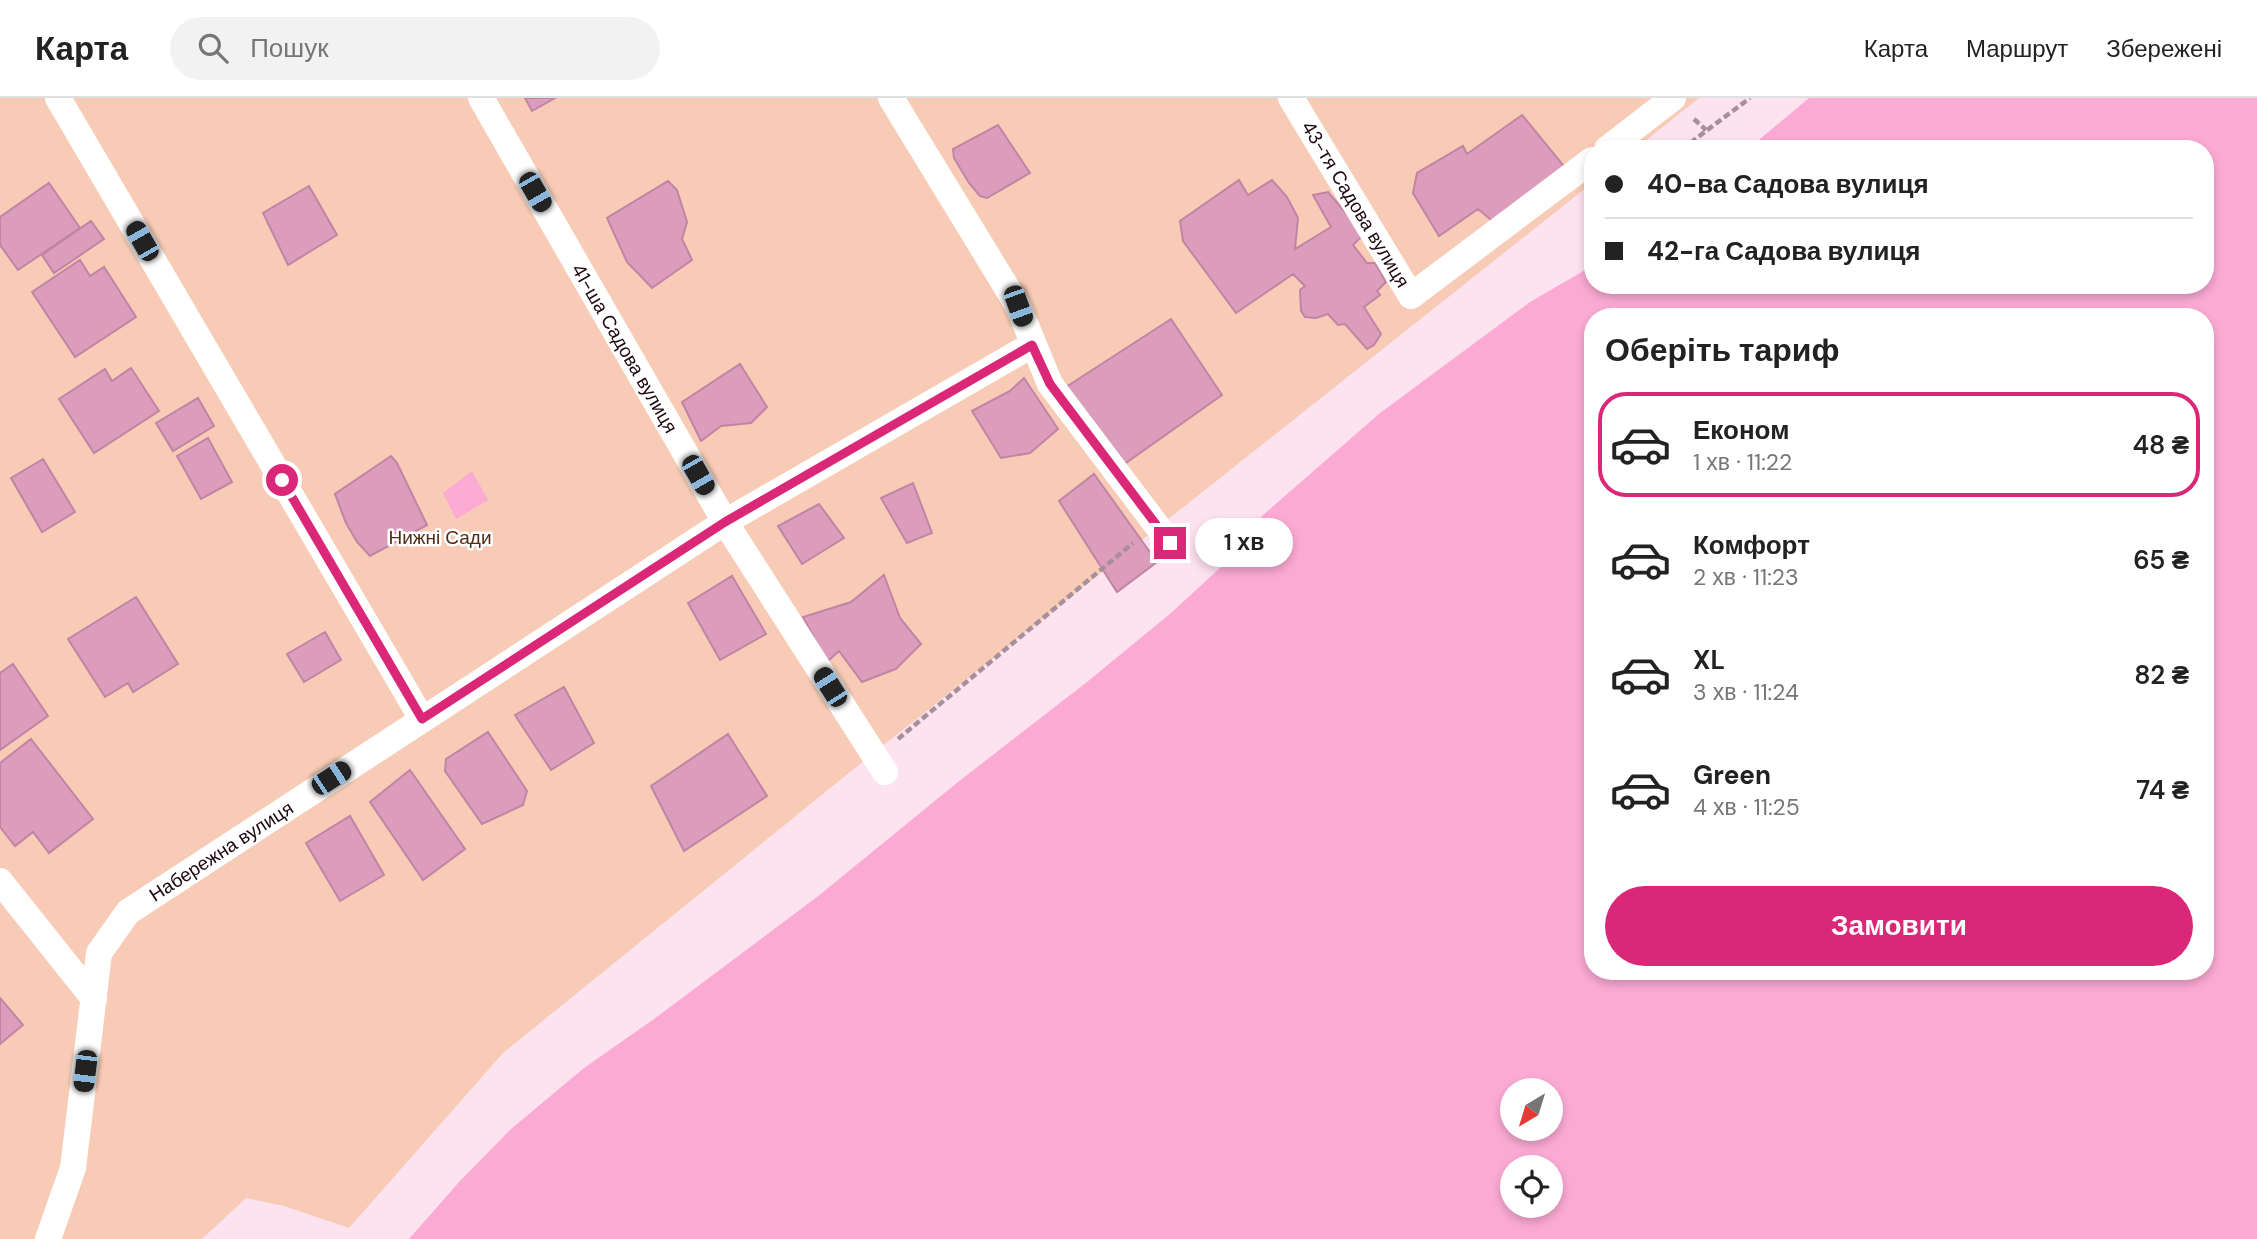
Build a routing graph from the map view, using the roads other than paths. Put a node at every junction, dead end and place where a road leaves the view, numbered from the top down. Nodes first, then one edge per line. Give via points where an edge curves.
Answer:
1 (58, 98) edge
2 (481, 98) edge
3 (891, 98) edge
4 (1291, 98) edge
5 (1673, 98) edge
6 (1619, 140) edge
7 (1584, 166) edge
8 (1032, 345) junction
9 (725, 522) junction
10 (1163, 534) road end
11 (422, 719) junction
12 (880, 765) road end
13 (0, 881) edge
14 (94, 999) junction
15 (48, 1239) edge

1 - 11 street
2 - 9 street, 41-ша Садова вулиця
3 - 8 street via 1018,306
4 - 7 street, 43-тя Садова вулиця via 1411,296
5 - 6 street
8 - 9 street, Набережна вулиця
8 - 10 street via 1050,384
9 - 11 street, Набережна вулиця
9 - 12 street, 41-ша Садова вулиця
11 - 14 street, Набережна вулиця via 128,912 99,953
13 - 14 street
14 - 15 street, Набережна вулиця via 73,1168

